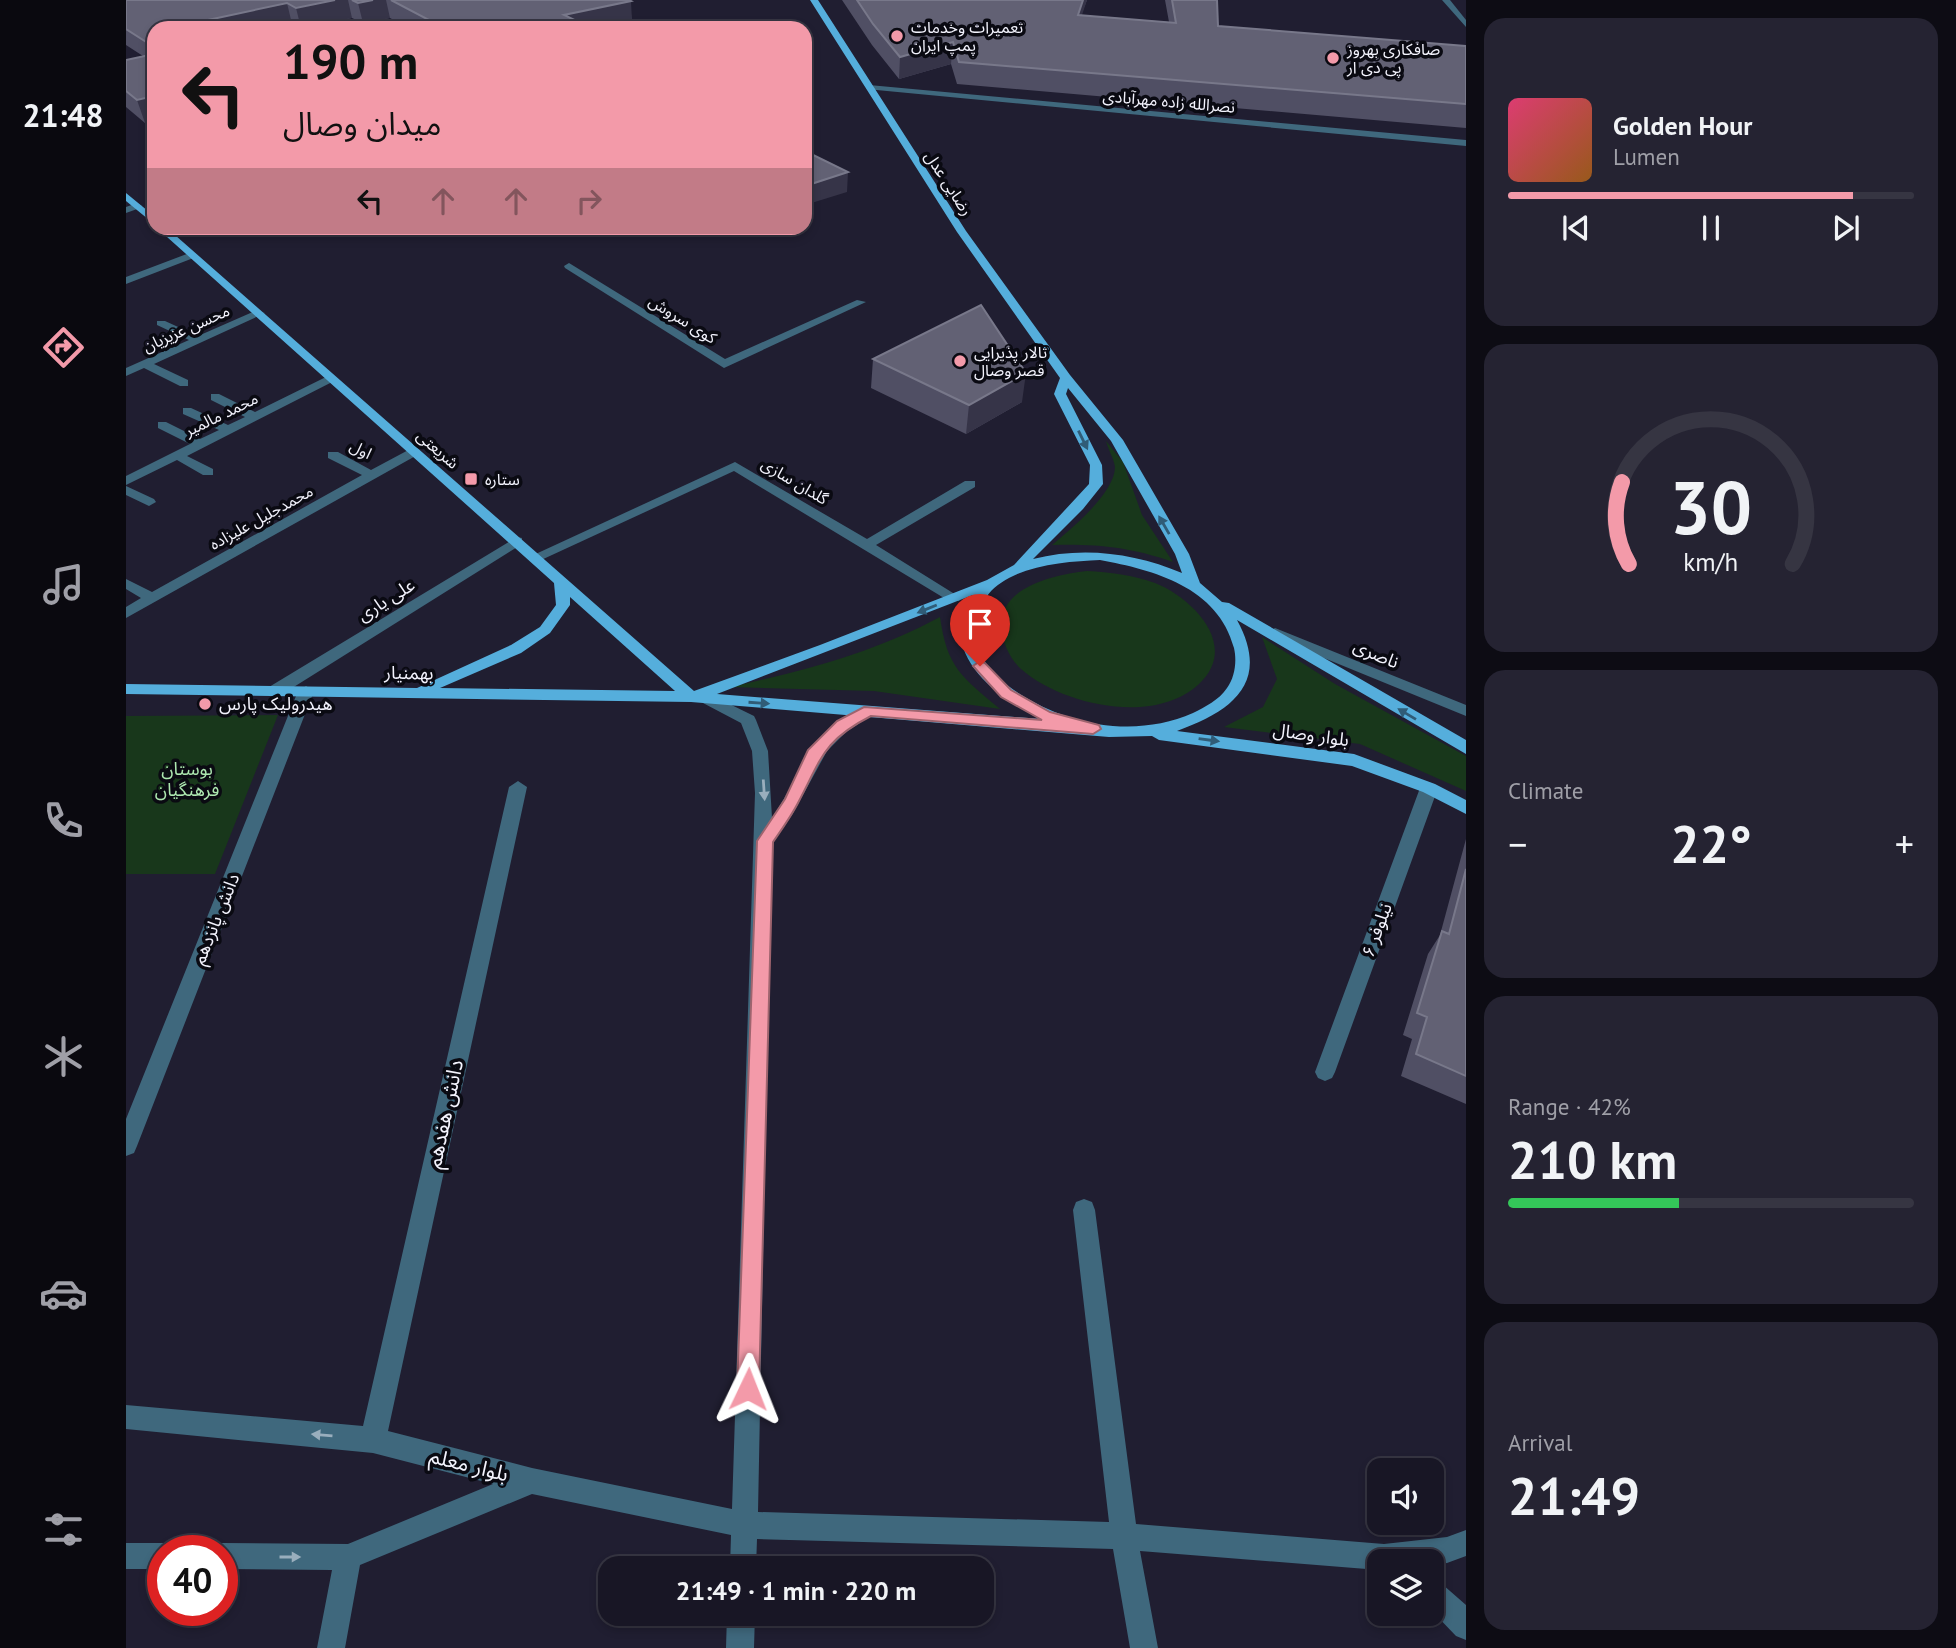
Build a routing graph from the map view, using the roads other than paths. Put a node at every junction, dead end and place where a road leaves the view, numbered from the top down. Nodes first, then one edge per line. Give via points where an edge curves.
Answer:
1 (814, 0) edge
2 (1446, 0) edge
3 (1466, 25) edge
4 (869, 88) junction
5 (1466, 143) edge
6 (126, 196) edge
7 (138, 206) junction
8 (126, 210) edge
9 (147, 214) edge
10 (170, 235) edge
11 (192, 255) junction
12 (569, 266) dead end
13 (126, 281) edge
14 (861, 302) dead end
15 (259, 313) junction
16 (161, 323) dead end
17 (198, 340) junction
18 (144, 364) junction
19 (126, 372) edge
20 (1066, 378) junction
21 (332, 379) junction
22 (184, 383) dead end
23 (215, 397) dead end
24 (187, 411) dead end
25 (255, 417) junction
26 (162, 425) dead end
27 (228, 430) junction
28 (200, 444) junction
29 (414, 451) junction
30 (177, 455) junction
31 (333, 455) dead end
32 (126, 467) edge
33 (208, 472) dead end
34 (372, 475) junction
35 (132, 477) edge
36 (970, 484) dead end
37 (126, 490) edge
38 (149, 502) dead end
39 (517, 541) junction
40 (867, 545) junction
41 (534, 558) junction
42 (1020, 566) junction
43 (561, 582) junction
44 (126, 583) edge
45 (990, 584) junction
46 (1194, 586) junction
47 (954, 598) junction
48 (152, 599) junction
49 (1216, 601) junction
50 (126, 613) edge
51 (1272, 632) junction
52 (126, 689) edge
53 (275, 691) junction
54 (306, 691) junction
55 (415, 692) junction
56 (700, 698) junction
57 (870, 711) junction
58 (1466, 712) edge
59 (1093, 729) junction
60 (1141, 731) junction
61 (1466, 748) edge
62 (517, 787) dead end
63 (1429, 788) junction
64 (1466, 808) edge
65 (765, 841) junction
66 (1325, 1072) dead end
67 (126, 1146) edge
68 (1084, 1210) dead end
69 (126, 1417) edge
70 (373, 1440) junction
71 (532, 1481) junction
72 (744, 1525) junction
73 (1124, 1536) junction
74 (1466, 1543) edge
75 (1444, 1550) edge
76 (126, 1556) edge
77 (147, 1556) edge
78 (238, 1556) edge
79 (743, 1556) edge
80 (348, 1557) junction
81 (1367, 1557) edge
82 (1444, 1603) edge
83 (741, 1626) edge
84 (1466, 1626) edge
85 (331, 1648) edge
86 (740, 1648) edge
87 (1144, 1648) edge

1 - 4 main road, رضایی عدل
2 - 3 street
4 - 5 street, نصرالله زاده مهرآبادی
4 - 20 main road, رضایی عدل via 962,232
6 - 7 main road
7 - 8 street
7 - 9 main road
10 - 11 main road, شریعتی
11 - 13 street
11 - 15 main road, شریعتی
12 - 14 street, کوی سروش via 724,364
15 - 17 street, محسن عزیزیان
15 - 21 main road, شریعتی
16 - 17 street
17 - 18 street, محسن عزیزیان
18 - 19 street, محسن عزیزیان
18 - 22 street
20 -> 42 main road via 1060,394 1096,465 1097,484
46 -> 20 main road, رضایی عدل via 1182,554 1116,440
21 - 25 street, محمد مالمیر
21 - 29 main road, شریعتی
23 - 25 street
24 - 27 street
25 - 27 street, محمد مالمیر
26 - 28 street
27 - 28 street, محمد مالمیر
28 - 30 street, محمد مالمیر
29 - 34 street, محمدجلیل علیزاده
29 - 39 main road, شریعتی
30 - 33 street
30 - 35 street, محمد مالمیر
31 - 34 street, اول
32 - 35 street
34 - 48 street, محمدجلیل علیزاده
36 - 40 street
37 - 38 street
39 - 41 main road, شریعتی
39 - 53 street, علی یاری
40 - 41 street, گلدان سازی via 735,466
40 - 47 street, گلدان سازی
41 - 43 main road, شریعتی
42 - 45 main road
42 - 46 main road via 1058,557 1100,556 1143,563
43 - 55 main road via 563,605 545,629 516,649
43 - 56 main road, شریعتی
44 - 48 street
45 - 47 main road
45 - 59 main road via 972,608 968,636 980,666 1006,694 1035,710
46 - 49 main road
47 -> 56 main road
48 - 50 street, محمدجلیل علیزاده
49 - 51 main road
49 - 60 main road via 1237,627 1245,655 1238,683 1218,707 1184,724
51 - 58 street, ناصری
61 -> 51 main road
52 - 53 main road, بهمنیار
53 - 54 main road, بهمنیار
54 - 55 main road, بهمنیار
54 - 67 street, دانش پانزدهم
55 - 56 main road, بهمنیار
56 -> 57 main road, بهمنیار
56 -> 65 street via 748,720 760,751
57 - 59 main road, بهمنیار
57 - 65 street via 843,724 814,754 792,801
59 - 60 main road
60 -> 63 main road, بلوار وصال via 1354,760
62 - 70 street, دانش هفدهم
63 - 64 main road, بلوار وصال
63 - 66 street, نیلوفر ۶
65 - 72 street
68 - 73 street
70 -> 69 street, بلوار معلم
70 - 71 street, بلوار معلم
71 - 72 street
71 - 80 street, بلوار معلم
72 - 73 street
72 - 79 street
73 - 81 street
73 - 87 street
74 - 75 street
76 - 77 street
78 -> 80 street, بلوار معلم
80 - 85 street
82 - 84 street
83 - 86 street

